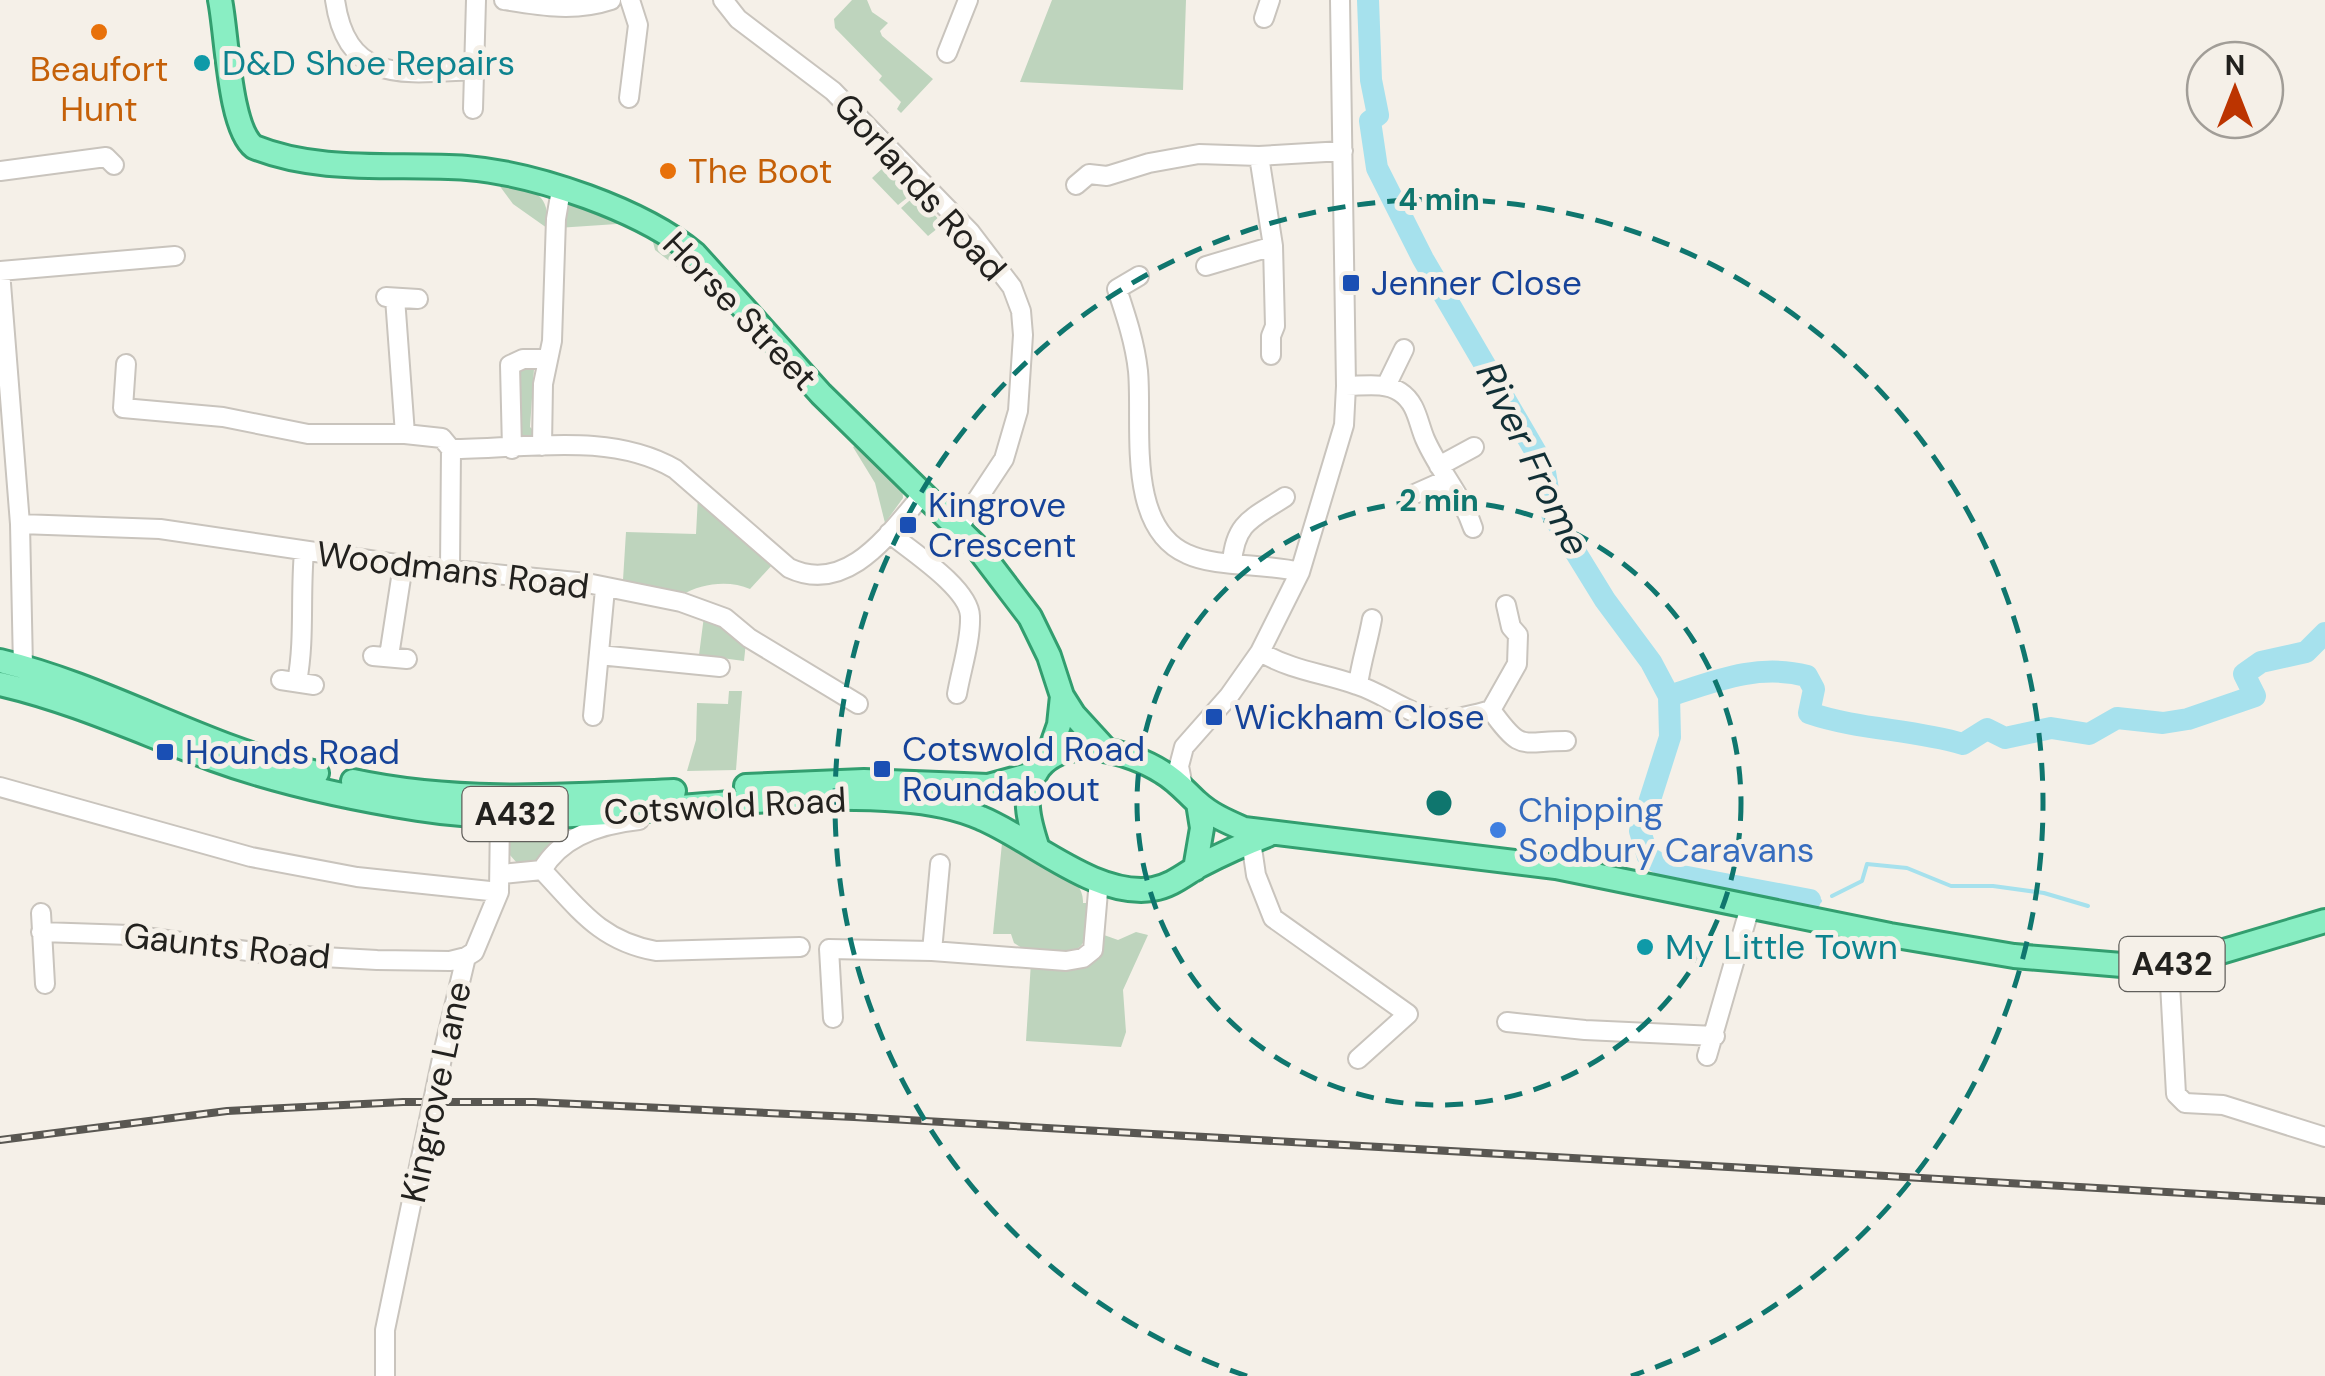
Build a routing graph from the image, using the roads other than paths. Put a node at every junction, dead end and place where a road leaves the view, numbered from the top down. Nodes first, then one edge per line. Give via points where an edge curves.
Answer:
1 (220, 0) edge
2 (335, 0) edge
3 (476, 0) edge
4 (504, 0) edge
5 (611, 0) edge
6 (630, 0) edge
7 (722, 0) edge
8 (968, 0) edge
9 (1340, 0) edge
10 (947, 53) dead end
11 (475, 70) junction
12 (629, 98) dead end
13 (472, 110) dead end
14 (1343, 151) junction
15 (1259, 156) junction
16 (114, 165) dead end
17 (0, 171) edge
18 (1076, 185) dead end
19 (562, 190) junction
20 (1273, 246) junction
21 (175, 256) dead end
22 (1206, 266) dead end
23 (0, 271) edge
24 (1139, 276) dead end
25 (418, 299) dead end
26 (1404, 350) dead end
27 (1271, 355) dead end
28 (548, 359) junction
29 (126, 364) dead end
30 (1346, 386) junction
31 (1386, 386) junction
32 (405, 434) junction
33 (542, 446) junction
34 (1474, 447) dead end
35 (451, 448) junction
36 (512, 448) junction
37 (1443, 473) junction
38 (924, 493) junction
39 (1285, 496) dead end
40 (1410, 496) dead end
41 (1465, 520) dead end
42 (20, 524) junction
43 (959, 527) junction
44 (889, 533) junction
45 (304, 552) junction
46 (1232, 563) junction
47 (403, 565) junction
48 (450, 569) junction
49 (1300, 572) junction
50 (605, 589) junction
51 (1506, 605) dead end
52 (1372, 619) dead end
53 (1260, 652) junction
54 (599, 654) junction
55 (390, 657) dead end
56 (12, 664) edge
57 (708, 671) dead end
58 (297, 682) dead end
59 (0, 684) edge
60 (963, 684) dead end
61 (1358, 685) junction
62 (45, 694) junction
63 (1062, 696) junction
64 (858, 704) dead end
65 (1491, 710) junction
66 (593, 716) dead end
67 (1566, 741) dead end
68 (1184, 746) junction
69 (1106, 750) junction
70 (1134, 759) junction
71 (1042, 766) junction
72 (0, 787) edge
73 (1190, 795) junction
74 (718, 813) dead end
75 (500, 814) junction
76 (1254, 835) junction
77 (1038, 849) junction
78 (1226, 852) junction
79 (940, 864) dead end
80 (1194, 869) junction
81 (542, 870) junction
82 (1256, 875) junction
83 (1100, 880) junction
84 (500, 883) junction
85 (917, 902) dead end
86 (936, 904) junction
87 (1750, 908) junction
88 (2325, 921) edge
89 (774, 928) dead end
90 (775, 947) junction
91 (800, 947) dead end
92 (932, 951) junction
93 (466, 957) junction
94 (2169, 964) junction
95 (45, 984) dead end
96 (833, 1018) dead end
97 (1507, 1022) dead end
98 (1714, 1036) junction
99 (1706, 1056) dead end
100 (1358, 1058) dead end
101 (2325, 1136) edge
102 (385, 1376) edge

1 - 19 main road, Horse Street via 237,118 254,147 353,165 489,171
2 - 11 street via 340,30 353,52 376,67 402,74
3 - 11 street
4 - 5 street via 552,8
6 - 12 street via 638,25
7 - 43 street, Gorlands Road via 833,90 970,232 1012,287 1021,311 1018,412 1004,458
8 - 10 street
9 - 14 street
11 - 13 street
14 - 15 street
14 - 30 street
15 - 18 street via 1174,157 1107,176 1088,174
15 - 20 street
16 - 17 street via 90,158
19 - 28 street
19 - 38 main road, Horse Street via 674,236 820,394
20 - 22 street
20 - 27 street
21 - 23 street via 154,247
23 - 42 street
24 - 46 street via 1117,289 1136,354 1142,490 1174,547
25 - 32 street via 390,298
26 - 31 street
28 - 33 street
28 - 36 street via 510,365
29 - 32 street via 123,408 308,434
30 - 31 street
30 - 49 street via 1344,425
31 - 37 street via 1410,402
32 - 35 street via 442,438
33 - 36 street
33 - 44 street via 629,449 659,460 800,573 846,571
34 - 37 street
35 - 36 street
35 - 48 street
37 - 40 street
37 - 41 street via 1464,501
38 - 43 main road, Horse Street
38 - 44 street
39 - 46 street via 1240,528
42 - 45 street, Woodmans Road via 160,529
42 - 56 street
43 - 63 main road, Horse Street via 1030,617
44 - 60 street via 968,604
45 - 47 street, Woodmans Road
45 - 58 street
46 - 49 street
47 - 48 street, Woodmans Road
47 - 55 street
48 - 50 street, Woodmans Road
49 - 53 street
50 - 54 street
50 - 64 street, Woodmans Road via 681,602 725,618
51 - 65 street via 1518,635 1517,664
52 - 61 street
53 - 61 street via 1289,668
53 - 68 street
54 - 57 street
54 - 66 street
56 - 62 main road
56 - 71 main road, Cotswold Road / A432 via 299,769 435,794 506,798 844,782 988,786
59 - 62 main road, Cotswold Road / A432
61 - 65 street via 1423,716
62 - 75 main road, Cotswold Road / A432 via 293,784 421,810
63 - 69 main road, Horse Street
63 - 71 main road, Horse Street via 1056,738
65 - 67 street via 1517,740
68 - 70 street
68 - 73 street via 1178,766
69 - 70 main road, A432
69 - 71 main road, A432 via 1068,751
70 - 73 main road, A432
71 - 77 main road via 1027,806
72 - 84 street via 250,857 356,877
73 - 76 main road, A432
73 - 80 main road via 1202,828
74 - 81 street, Cotswold Road via 622,822 578,836 552,853
75 - 77 main road, Cotswold Road / A432 via 902,800 954,808
75 - 84 street, Kingrove Lane
76 - 78 main road, A432
76 - 82 street
76 - 87 main road, A432 via 1556,867
77 - 83 main road, A432
78 - 80 main road, A432
78 - 82 street
79 - 86 street
80 - 83 main road, A432 via 1148,890
81 - 84 street
81 - 90 street via 618,942 656,951
82 - 100 street via 1272,918 1408,1014
83 - 92 street via 1093,950 1083,958
84 - 93 street, Kingrove Lane via 474,952
85 - 86 street
86 - 92 street
87 - 94 main road, A432 via 2014,956
87 - 98 street
88 - 94 main road, A432
89 - 90 street
90 - 91 street
92 - 96 street via 829,949
93 - 95 street, Gaunts Road via 305,956 41,923
93 - 102 street, Kingrove Lane, bridge via 385,1330
94 - 101 street via 2176,1094 2185,1103 2222,1105
97 - 98 street via 1584,1039
98 - 99 street

